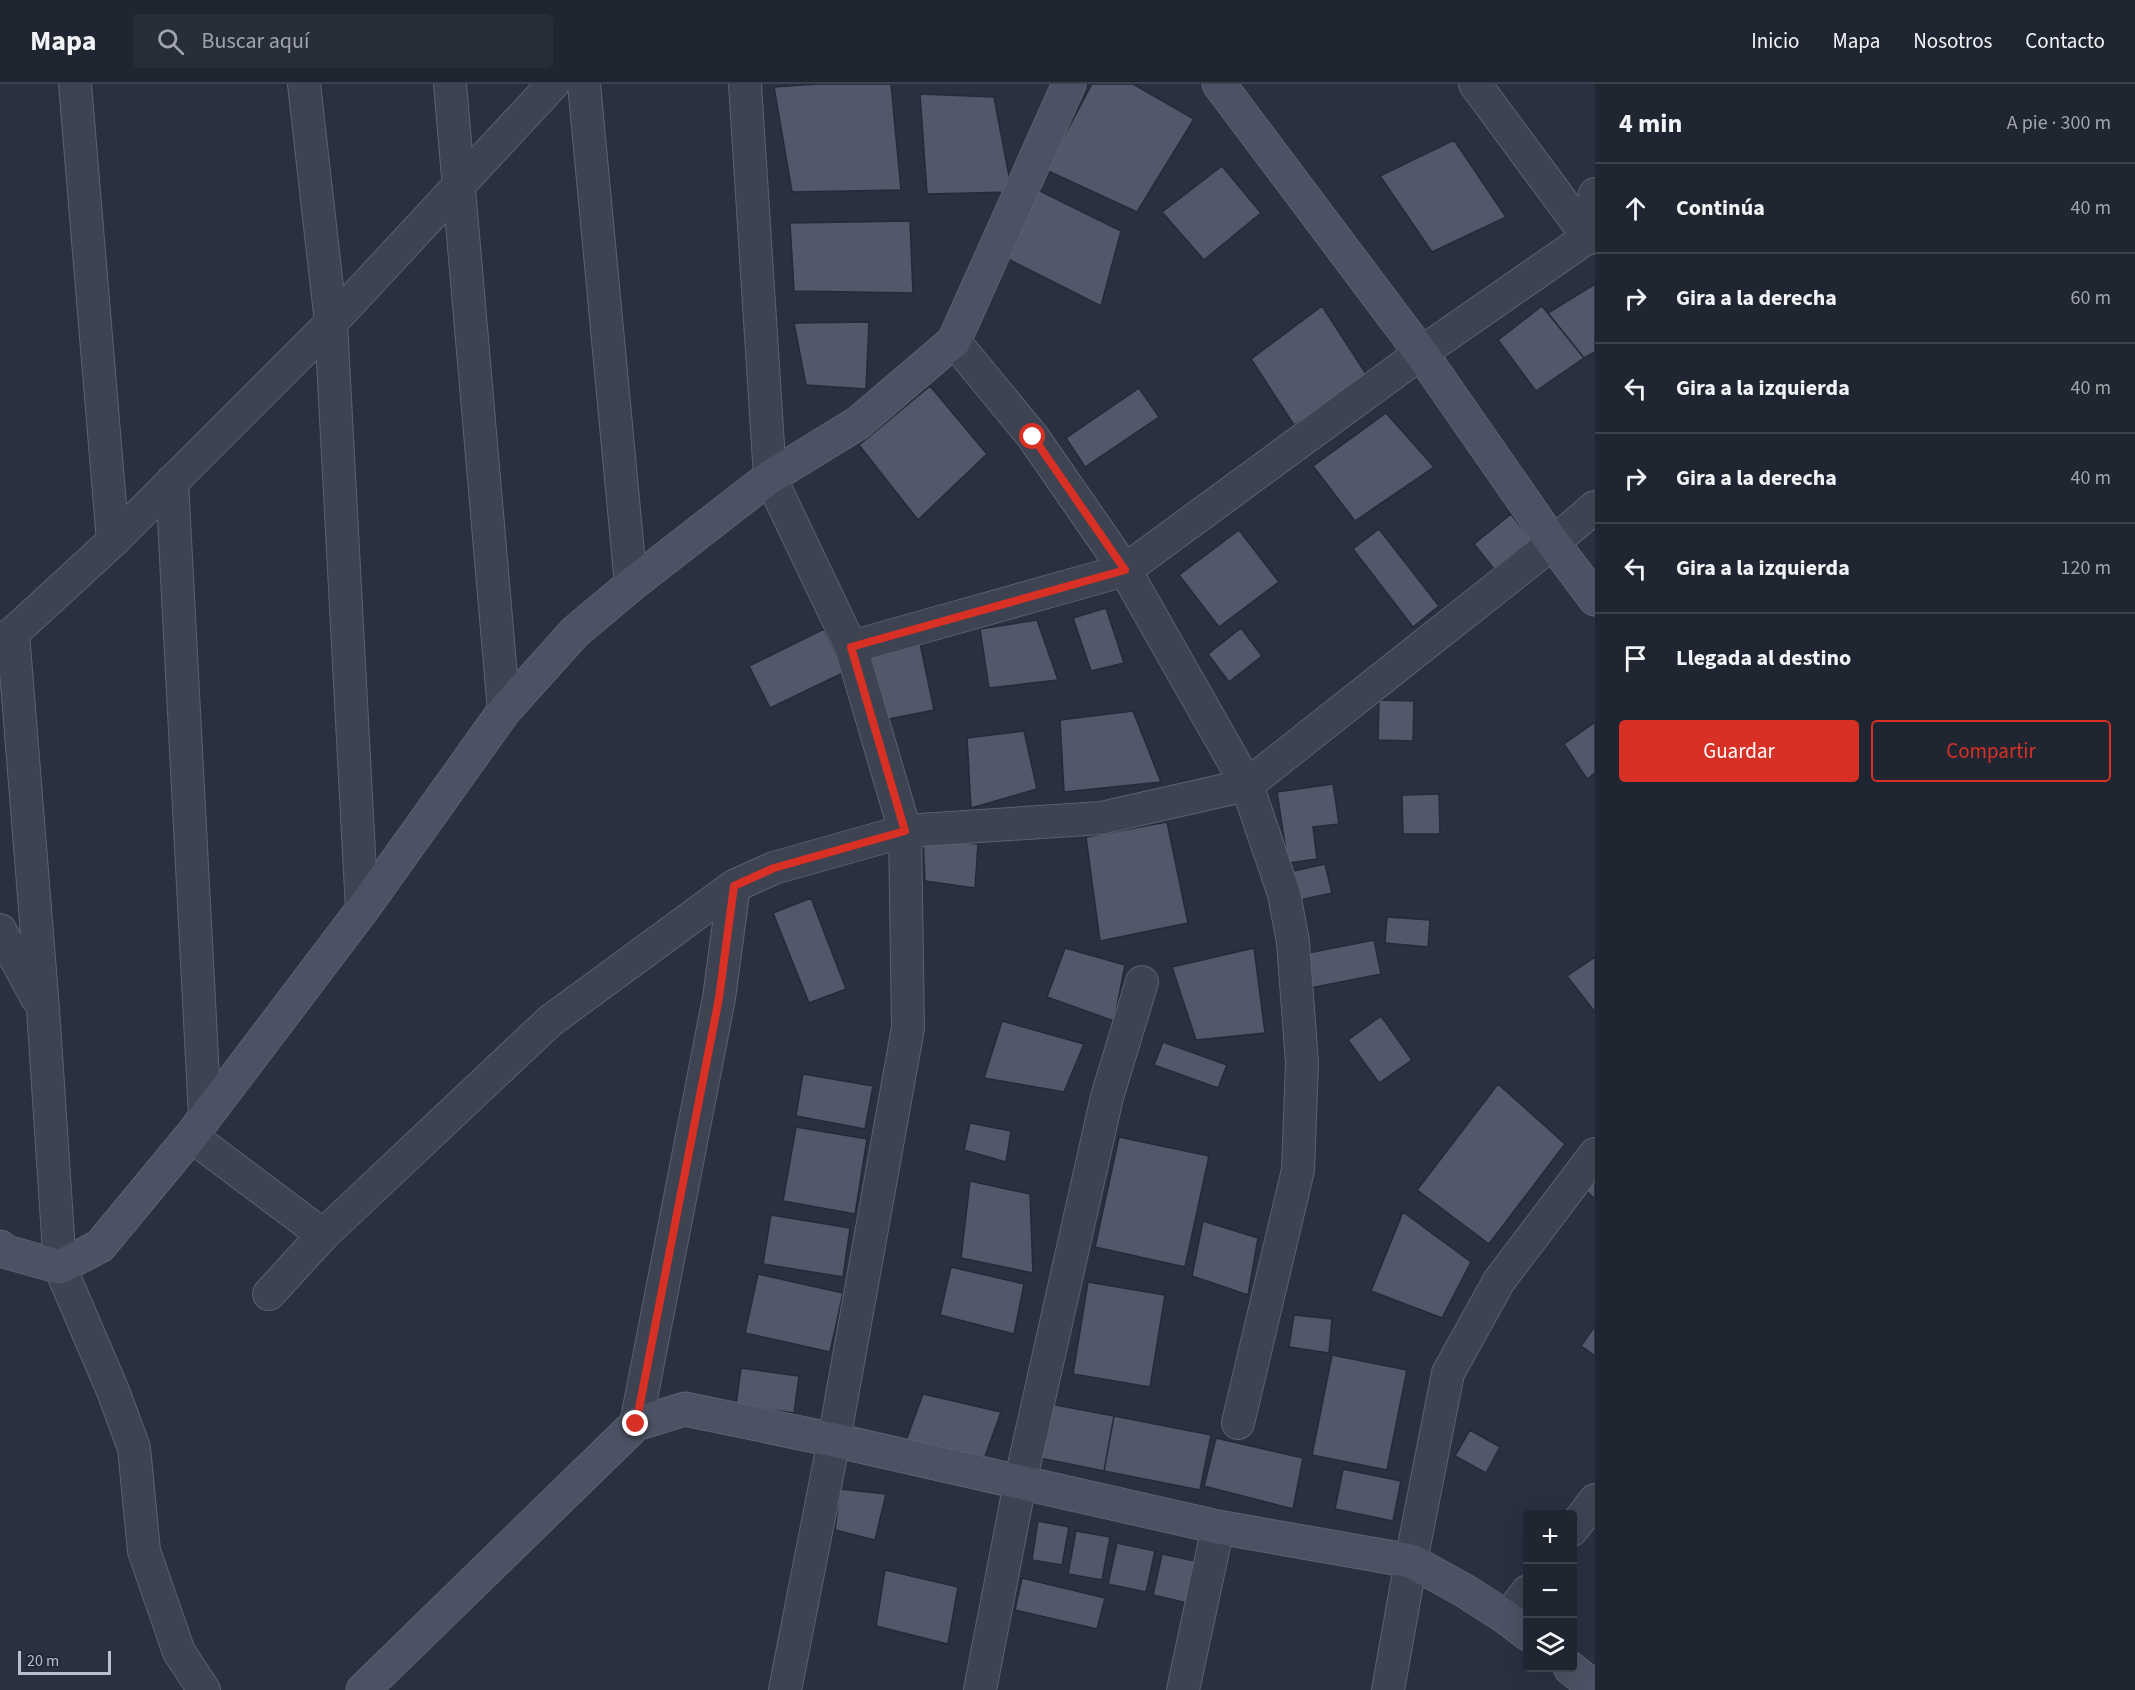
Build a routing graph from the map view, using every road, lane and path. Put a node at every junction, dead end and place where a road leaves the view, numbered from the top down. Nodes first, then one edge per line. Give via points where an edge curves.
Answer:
1 (75, 84) edge
2 (304, 84) edge
3 (450, 84) edge
4 (553, 84) edge
5 (584, 84) edge
6 (745, 84) edge
7 (1069, 84) edge
8 (1219, 84) edge
9 (1476, 84) edge
10 (458, 185) junction
11 (1595, 194) edge
12 (1591, 238) edge
13 (331, 324) junction
14 (954, 341) junction
15 (1421, 353) junction
16 (770, 477) junction
17 (172, 481) junction
18 (1595, 507) edge
19 (113, 542) junction
20 (1552, 543) junction
21 (1125, 570) junction
22 (631, 585) junction
23 (1595, 599) edge
24 (6, 637) edge
25 (851, 647) junction
26 (504, 711) junction
27 (1248, 785) junction
28 (905, 831) junction
29 (734, 886) junction
30 (362, 910) junction
31 (0, 930) edge
32 (1142, 982) dead end
33 (43, 1009) junction
34 (198, 1126) junction
35 (1595, 1154) edge
36 (323, 1235) junction
37 (0, 1247) edge
38 (60, 1268) junction
39 (269, 1294) dead end
40 (1238, 1423) dead end
41 (636, 1424) junction
42 (834, 1440) junction
43 (1020, 1483) junction
44 (1595, 1500) edge
45 (1577, 1523) edge
46 (1218, 1527) junction
47 (1411, 1561) junction
48 (1523, 1605) edge
49 (1517, 1626) edge
50 (1575, 1672) edge
51 (1595, 1688) edge
52 (204, 1690) edge
53 (363, 1690) edge
54 (785, 1690) edge
55 (980, 1690) edge
56 (1183, 1690) edge
57 (1388, 1690) edge

1 - 19 street
2 - 13 street
3 - 10 street
4 - 10 street
5 - 22 street
6 - 16 street
7 - 14 street
8 - 15 street
9 - 12 street
10 - 13 street
10 - 26 street
11 - 12 street
12 - 15 street
13 - 17 street
13 - 30 street
14 - 16 street via 858,423
14 - 21 street via 1033,437
15 - 20 street
15 - 21 street
16 - 22 street
16 - 25 street
17 - 19 street
17 - 34 street
18 - 20 street
19 - 24 street
20 - 23 street
20 - 27 street
21 - 25 street
21 - 27 street
22 - 26 street via 575,632
24 - 33 street
25 - 28 street
26 - 30 street
27 - 28 street via 1101,818
27 - 40 street via 1284,894 1293,942 1302,1063 1298,1170
28 - 29 street via 774,868
28 - 42 street via 908,1028
29 - 36 street via 550,1021
29 - 41 street via 719,998
30 - 34 street
31 - 33 street
32 - 43 street via 1107,1097
33 - 38 street
34 - 36 street
34 - 38 street via 100,1246
35 - 47 street via 1499,1281 1448,1373
36 - 39 street
37 - 38 street
38 - 52 street via 134,1448 144,1551 179,1652
41 - 42 street via 685,1409
41 - 53 street
42 - 43 street
42 - 54 street
43 - 46 street
43 - 55 street
44 - 45 street
46 - 47 street
46 - 56 street
47 - 49 street
47 - 57 street
48 - 49 street
50 - 51 street

